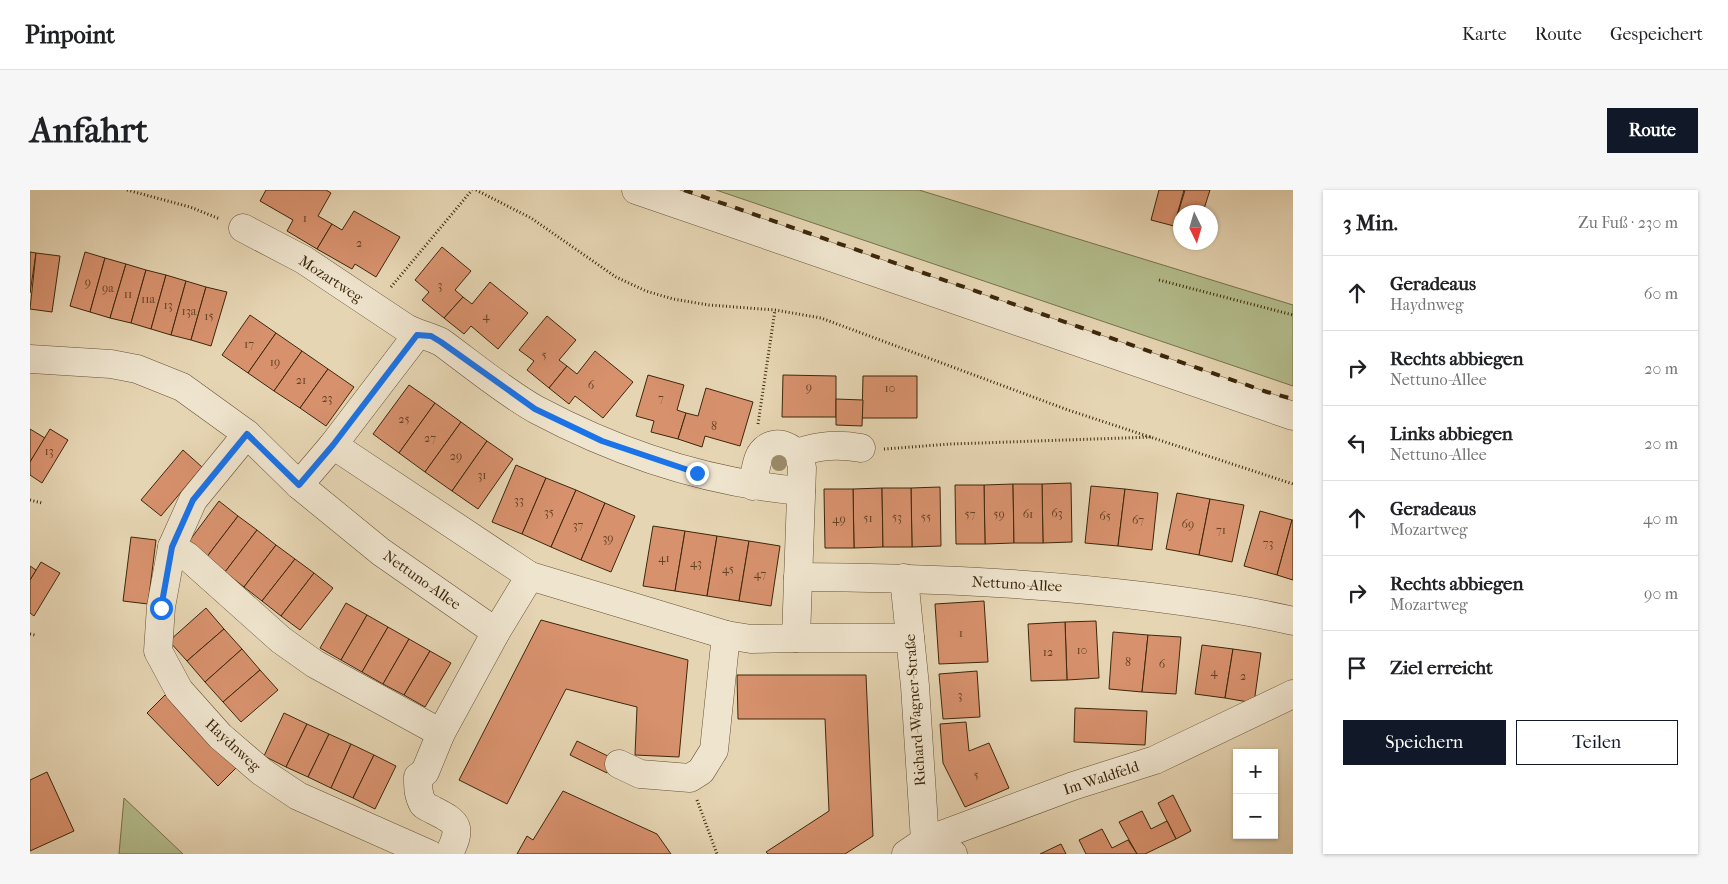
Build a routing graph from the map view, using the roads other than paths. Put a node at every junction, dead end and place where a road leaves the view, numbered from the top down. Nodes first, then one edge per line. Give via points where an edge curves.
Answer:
1 (636, 190) edge
2 (243, 228) road end
3 (417, 335) junction
4 (30, 359) edge
5 (1293, 416) edge
6 (247, 434) junction
7 (333, 445) junction
8 (861, 448) road end
9 (798, 453) junction
10 (299, 485) junction
11 (753, 486) junction
12 (801, 491) junction
13 (172, 547) junction
14 (530, 576) junction
15 (798, 577) junction
16 (904, 578) junction
17 (1293, 622) edge
18 (496, 632) junction
19 (726, 635) junction
20 (796, 638) junction
21 (910, 638) junction
22 (1293, 694) edge
23 (441, 733) junction
24 (619, 764) dead end
25 (915, 848) edge
26 (430, 854) edge
27 (449, 854) edge
28 (953, 854) edge

1 - 5 street
2 - 3 street, Mozartweg via 304,260
3 - 7 street
3 - 11 street, Mozartweg via 431,336 535,409 602,441 697,473
4 - 6 street, Nettuno-Allee via 138,369 182,387
6 - 10 street, Nettuno-Allee
6 - 13 street, Haydnweg via 193,500
7 - 10 street
7 - 14 street
8 - 9 street via 819,446
9 - 11 street via 785,445 769,446 757,464
9 - 12 street via 802,468
10 - 18 street, Nettuno-Allee via 381,552
11 - 12 street, Mozartweg
12 - 15 street
13 - 23 street via 187,556 281,640 315,664
13 - 26 street, Haydnweg via 161,608 158,651 179,690 220,736 262,772 298,796
14 - 18 street
14 - 19 street
15 - 16 street, Nettuno-Allee
15 - 20 street
16 - 17 street, Nettuno-Allee via 1067,587 1177,601
16 - 21 street, Richard-Wagner-Straße
18 - 23 street
19 - 20 street via 751,639
19 - 24 street via 714,750 700,771 690,778 640,774
20 - 21 street
21 - 25 street, Richard-Wagner-Straße
22 - 25 street, Im Waldfeld via 1155,760 1073,786
23 - 27 street via 425,772 418,777 418,791 424,805 450,819 456,826 457,836
25 - 28 street

